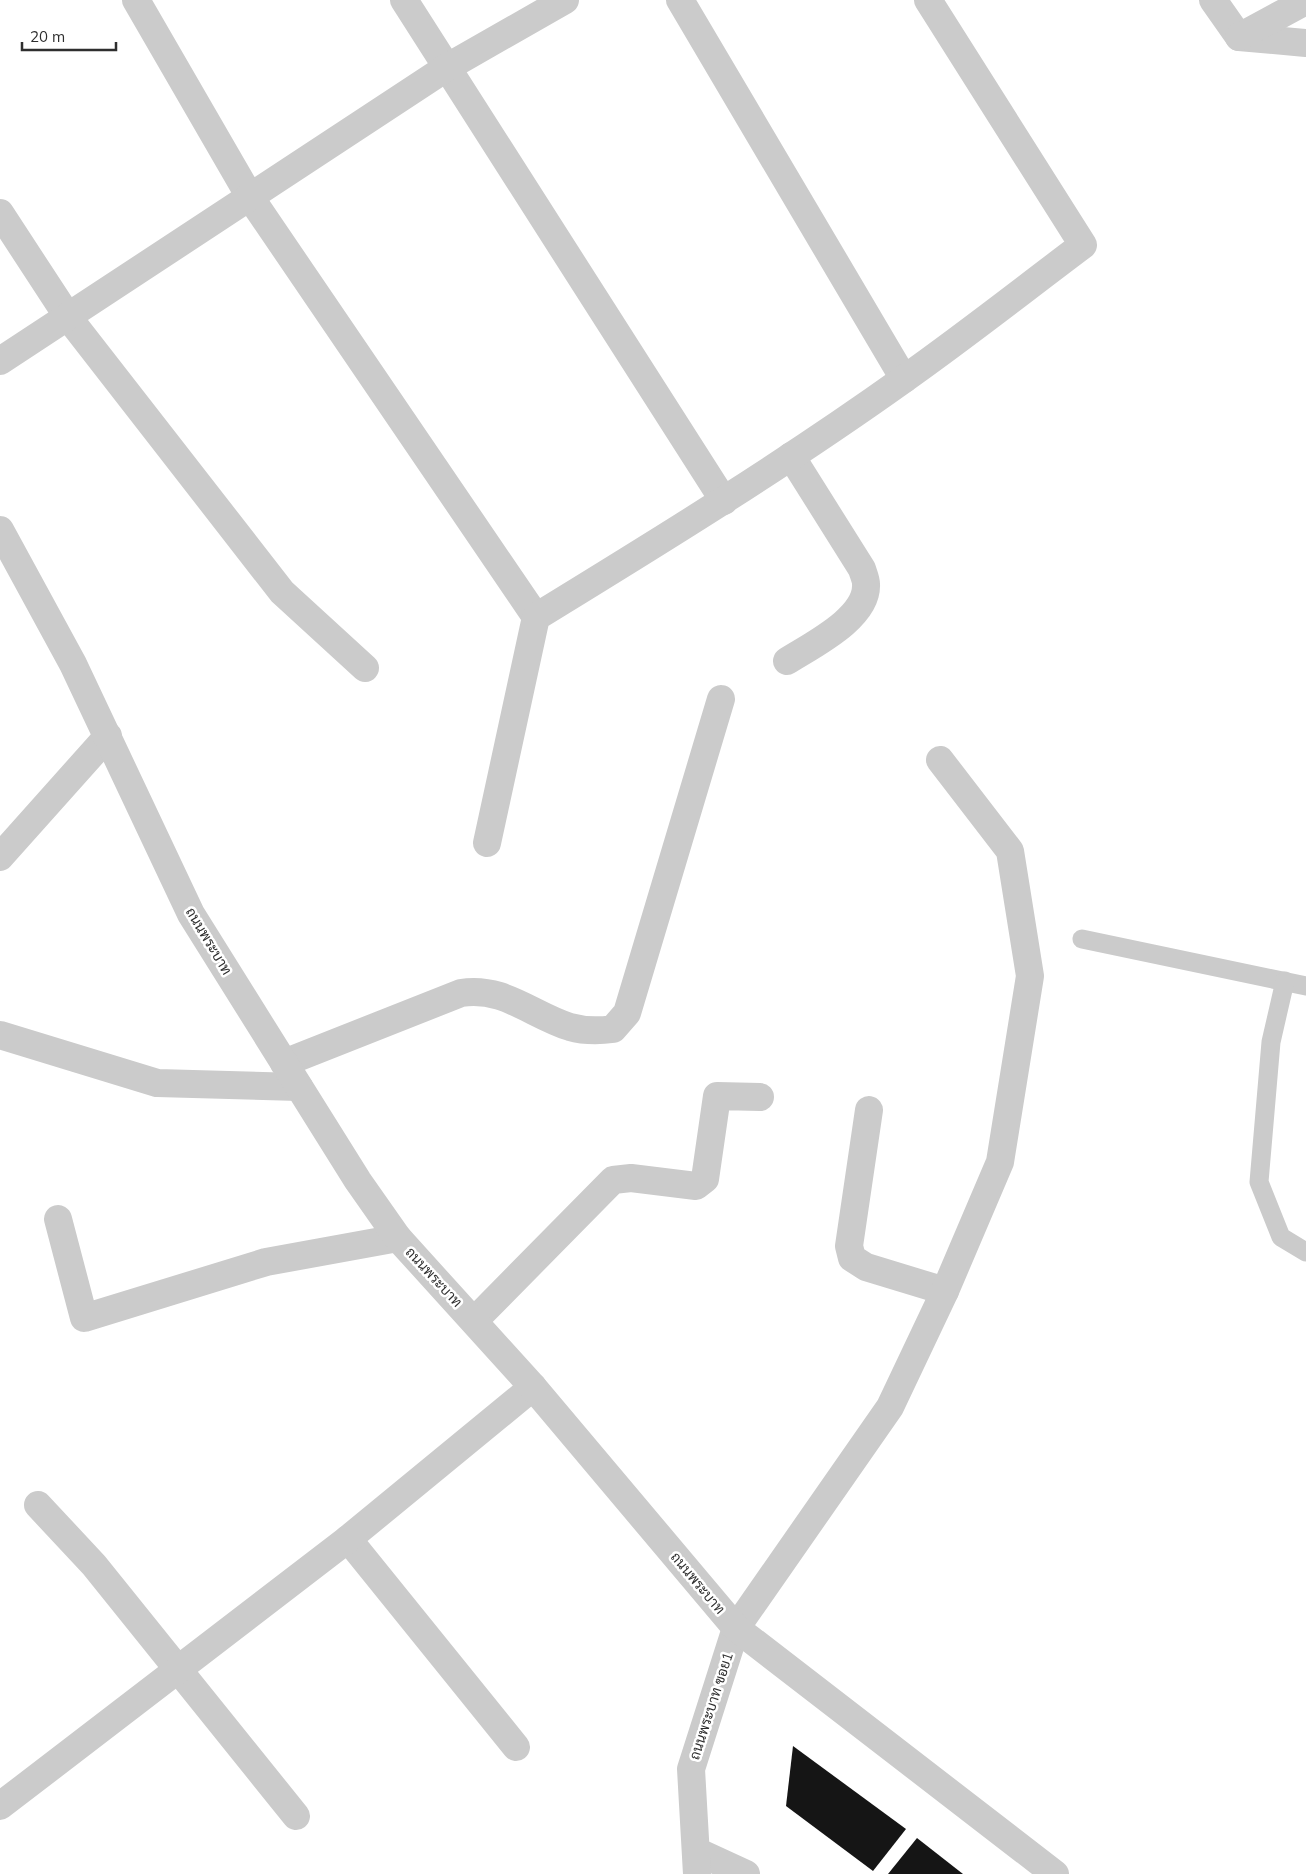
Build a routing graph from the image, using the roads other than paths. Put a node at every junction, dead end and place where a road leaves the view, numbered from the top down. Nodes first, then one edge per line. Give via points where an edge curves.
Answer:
1 (136, 0) edge
2 (404, 0) edge
3 (564, 0) edge
4 (680, 0) edge
5 (928, 0) edge
6 (1213, 0) edge
7 (1302, 0) edge
8 (1239, 37) junction
9 (1306, 43) edge
10 (446, 68) junction
11 (250, 197) junction
12 (0, 213) edge
13 (68, 317) junction
14 (0, 361) edge
15 (904, 379) junction
16 (791, 456) junction
17 (724, 501) junction
18 (0, 530) edge
19 (536, 618) junction
20 (787, 661) dead end
21 (365, 668) dead end
22 (721, 699) dead end
23 (108, 736) junction
24 (940, 760) dead end
25 (487, 843) dead end
26 (0, 857) edge
27 (1082, 939) dead end
28 (1286, 981) junction
29 (1306, 986) edge
30 (0, 1035) edge
31 (284, 1063) junction
32 (299, 1087) junction
33 (760, 1097) dead end
34 (868, 1110) dead end
35 (58, 1219) dead end
36 (398, 1238) junction
37 (1306, 1252) edge
38 (945, 1291) junction
39 (474, 1320) junction
40 (533, 1387) junction
41 (38, 1505) dead end
42 (348, 1539) junction
43 (736, 1628) junction
44 (178, 1671) junction
45 (516, 1748) dead end
46 (0, 1806) edge
47 (296, 1816) dead end
48 (697, 1862) edge
49 (746, 1874) edge
50 (1055, 1874) edge

1 - 11 street
2 - 10 street
3 - 10 street
4 - 15 street
5 - 15 street via 1083,245
6 - 8 street
7 - 8 street via 1293,10
8 - 9 street
10 - 11 street
10 - 17 street
11 - 13 street
11 - 19 street
12 - 13 street
13 - 14 street
13 - 21 street via 282,592
15 - 16 street
16 - 17 street
16 - 20 street via 862,569 866,584 863,601 850,619
17 - 19 street
18 - 23 street, ถนนพระบาท
19 - 25 street
22 - 31 street via 627,1013 613,1029 597,1031 571,1027 498,994 475,990
23 - 26 street
23 - 31 street, ถนนพระบาท via 191,914
24 - 38 street, ถนนพระบาท ฃอย1 via 1010,851 1030,976 1000,1162
27 - 28 lane
28 - 29 lane
28 - 37 lane via 1272,1042 1259,1182 1281,1237
30 - 32 street via 157,1083
31 - 32 street, ถนนพระบาท
32 - 36 street, ถนนพระบาท
33 - 39 street via 717,1096 705,1179 696,1186 631,1178 613,1180
34 - 38 street via 849,1246 852,1258 866,1267
35 - 36 street via 84,1318 266,1262
36 - 39 street, ถนนพระบาท
38 - 43 street, ถนนพระบาท ฃอย1 via 890,1407
39 - 40 street, ถนนพระบาท
40 - 42 street
40 - 43 street, ถนนพระบาท
41 - 44 street via 94,1565
42 - 44 street
42 - 45 street
43 - 48 street, ถนนพระบาท ฃอย1 via 691,1769
43 - 50 street, ถนนพระบาท
44 - 46 street
44 - 47 street
48 - 49 street

